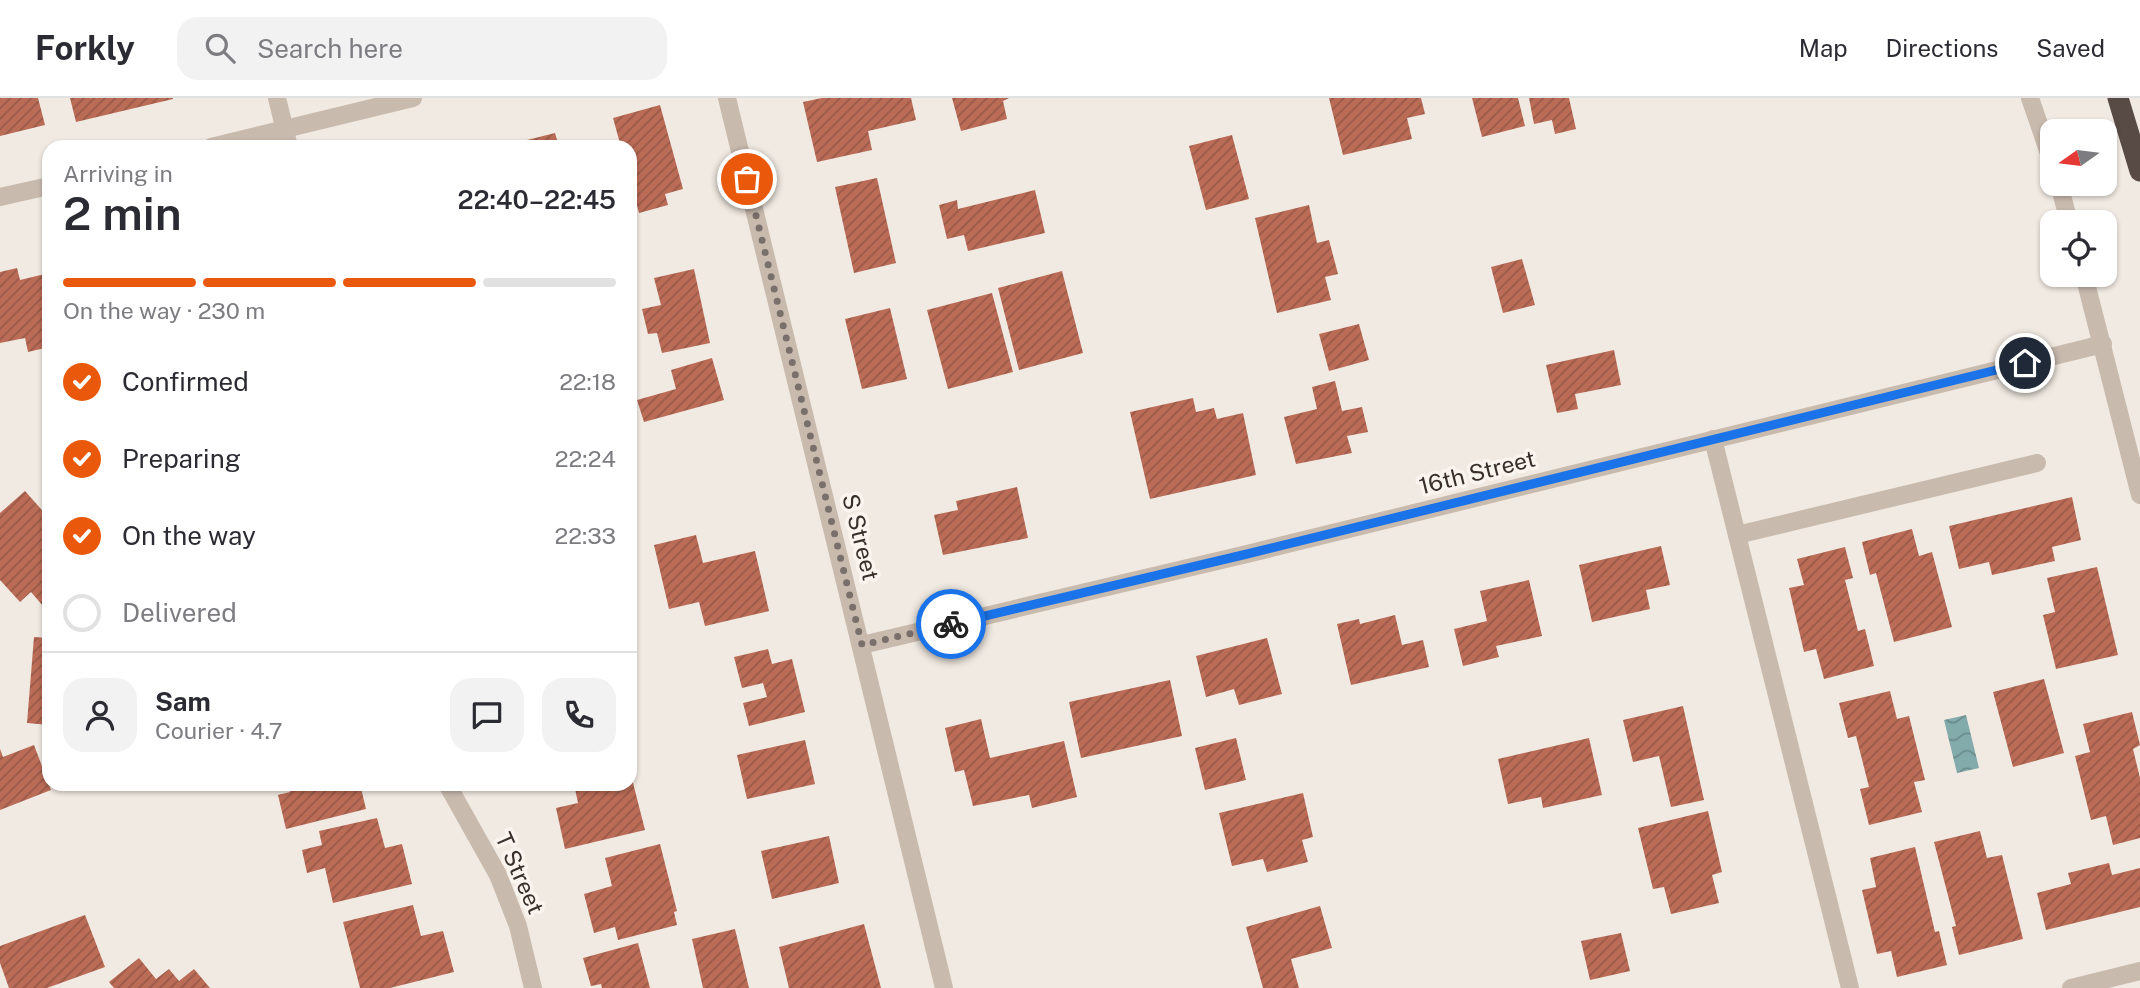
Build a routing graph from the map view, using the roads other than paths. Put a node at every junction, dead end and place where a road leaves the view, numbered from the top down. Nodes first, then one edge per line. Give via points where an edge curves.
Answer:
1 (277, 98) edge
2 (413, 98) edge
3 (727, 98) edge
4 (2030, 98) edge
5 (2118, 98) edge
6 (2040, 127) edge
7 (287, 138) edge
8 (2140, 171) edge
9 (42, 188) edge
10 (0, 197) edge
11 (2087, 287) edge
12 (2103, 344) junction
13 (1713, 439) junction
14 (2037, 463) dead end
15 (2140, 495) edge
16 (1737, 535) junction
17 (862, 645) junction
18 (451, 791) edge
19 (2140, 971) edge
20 (533, 988) edge
21 (944, 988) edge
22 (1850, 988) edge
23 (2071, 988) edge

1 - 7 street
2 - 7 street
3 - 17 street, S Street
4 - 6 street
5 - 8 highway
9 - 10 street
11 - 12 street
12 - 13 street, 16th Street
12 - 15 street
13 - 16 street
13 - 17 street, 16th Street
14 - 16 street
16 - 22 street
17 - 21 street, S Street
18 - 20 street, T Street via 498,875 518,926
19 - 23 street

